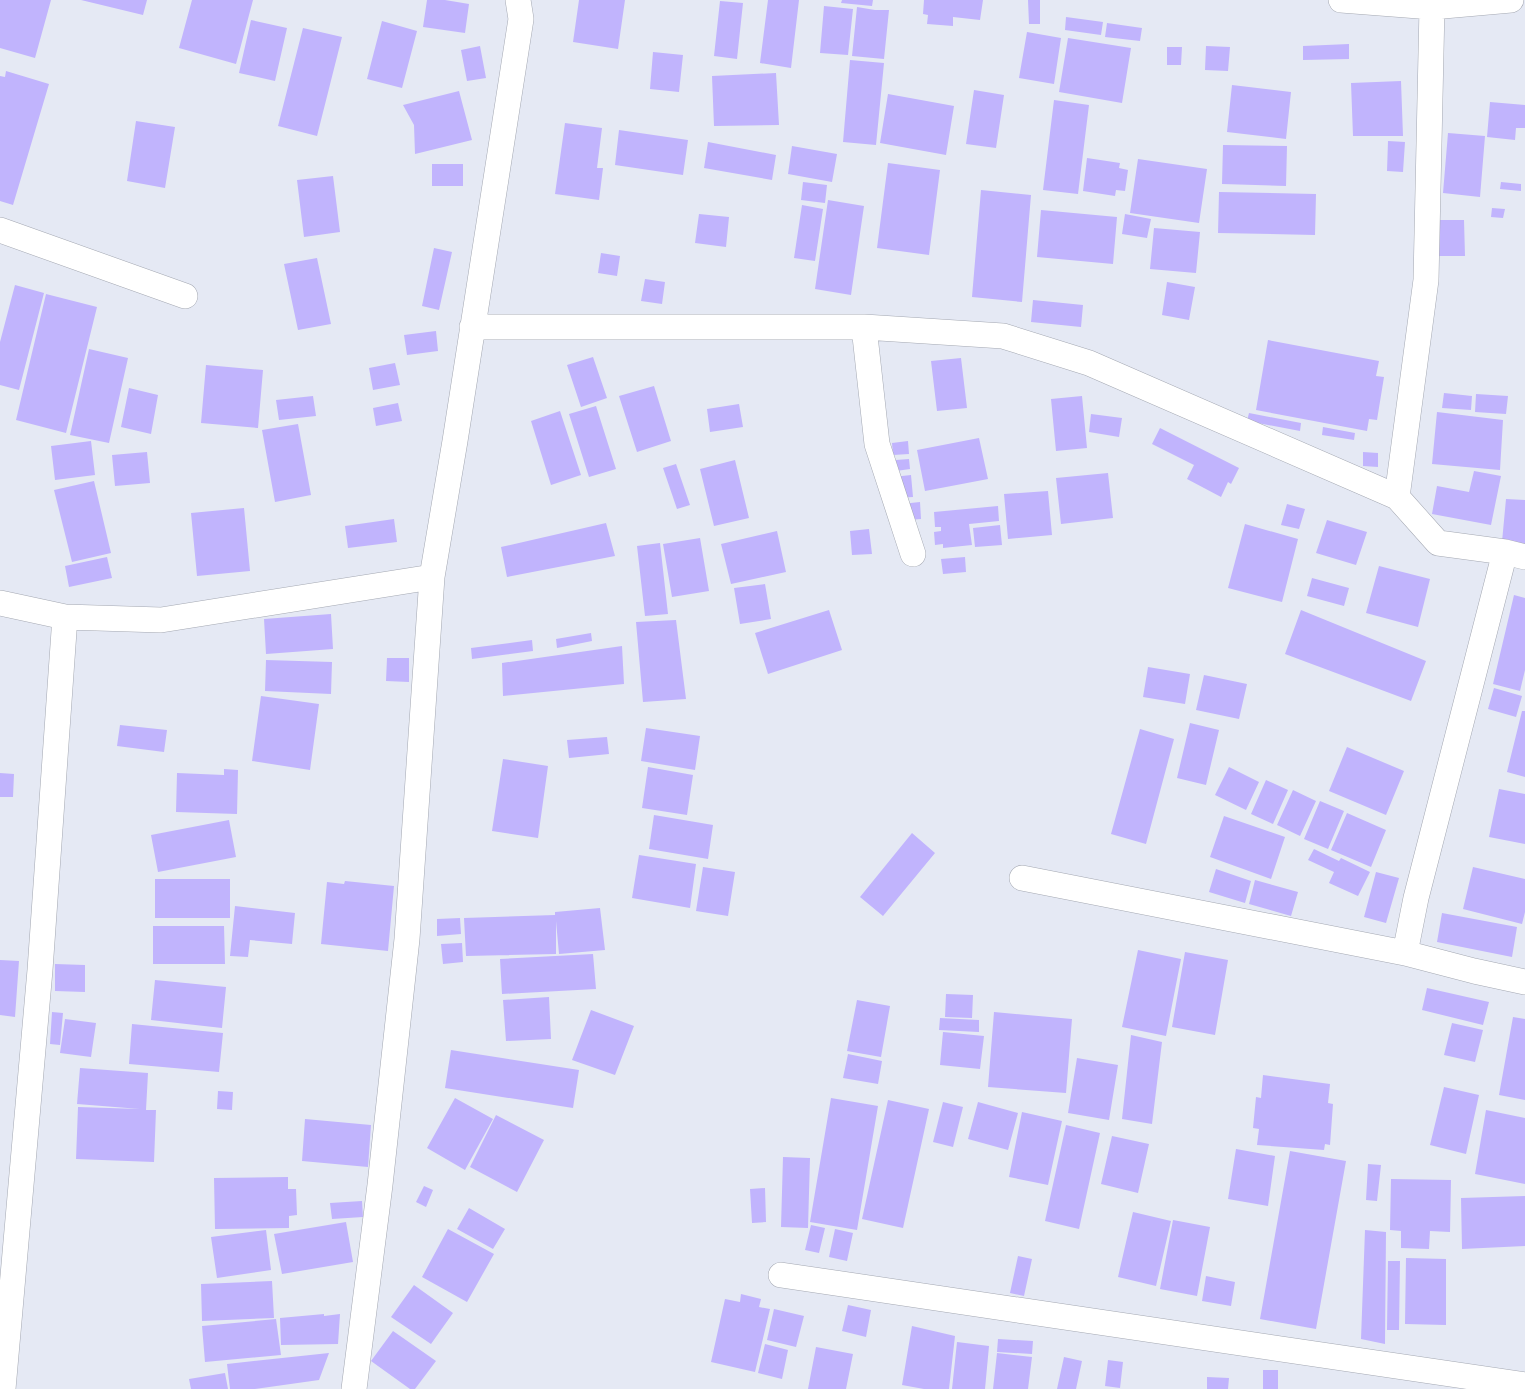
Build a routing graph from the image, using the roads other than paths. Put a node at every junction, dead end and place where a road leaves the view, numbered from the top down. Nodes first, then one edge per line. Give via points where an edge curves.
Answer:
1 (518, 0) edge
2 (1341, 0) edge
3 (1511, 0) edge
4 (1432, 7) junction
5 (0, 230) edge
6 (185, 296) dead end
7 (472, 327) junction
8 (864, 327) junction
9 (1397, 497) junction
10 (913, 554) dead end
11 (1515, 554) edge
12 (432, 577) junction
13 (0, 603) edge
14 (65, 616) junction
15 (1022, 878) dead end
16 (1405, 953) junction
17 (1525, 982) edge
18 (781, 1275) dead end
19 (1525, 1385) edge
20 (3, 1389) edge
21 (354, 1389) edge

1 - 7 street via 521,19
2 - 4 street
3 - 4 street
4 - 9 street via 1426,280
5 - 6 street
7 - 8 street
7 - 12 street
8 - 9 street via 1003,336 1089,363
8 - 10 street via 877,444
9 - 11 street via 1438,543
11 - 16 street via 1416,898
12 - 14 street via 161,620
12 - 21 street via 407,939
13 - 14 street
14 - 20 street via 40,970
15 - 16 street
16 - 17 street
18 - 19 street

